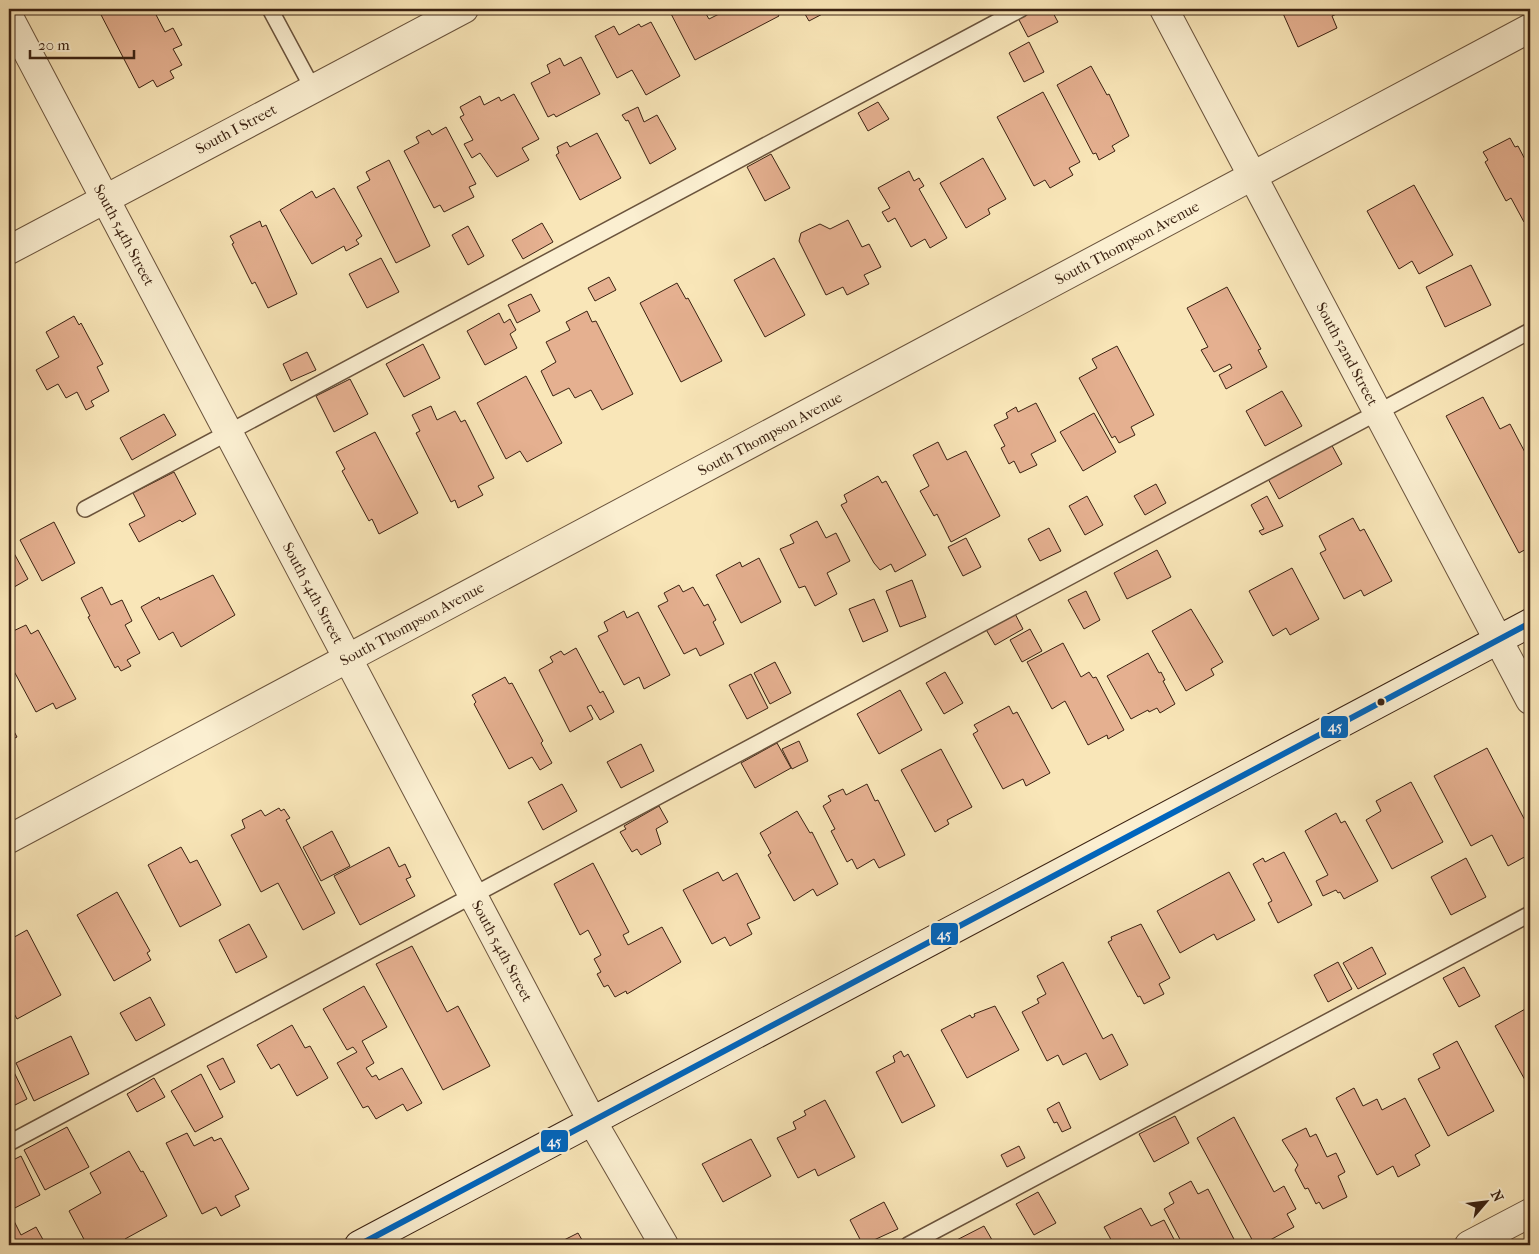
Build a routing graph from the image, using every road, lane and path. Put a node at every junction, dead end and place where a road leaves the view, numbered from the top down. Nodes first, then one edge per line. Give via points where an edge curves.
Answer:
1 (270, 9) edge
2 (464, 9) edge
3 (1021, 9) edge
4 (1164, 9) edge
5 (9, 18) edge
6 (1530, 28) edge
7 (313, 89) junction
8 (1253, 176) junction
9 (105, 199) junction
10 (9, 250) edge
11 (1530, 331) edge
12 (1378, 414) junction
13 (227, 431) junction
14 (84, 509) dead end
15 (1530, 624) edge
16 (1498, 640) junction
17 (347, 658) junction
18 (1530, 700) edge
19 (9, 839) edge
20 (473, 897) junction
21 (1530, 914) edge
22 (592, 1122) junction
23 (9, 1144) edge
24 (1530, 1213) edge
25 (359, 1245) edge
26 (664, 1245) edge
27 (908, 1245) edge
28 (1469, 1245) edge

1 - 7 lane
2 - 7 street, South I Street
3 - 13 lane
4 - 8 street, South 52nd Street
5 - 9 street, South 54th Street
6 - 8 street, South Thompson Avenue
7 - 9 street, South I Street
8 - 12 street, South 52nd Street
8 - 17 street, South Thompson Avenue
9 - 10 street, South I Street
9 - 13 street, South 54th Street
11 - 12 lane
12 - 16 street, South 52nd Street
12 - 20 lane
13 - 14 lane
13 - 17 street, South 54th Street
15 - 16 street
16 - 18 street, South 52nd Street
16 - 22 street
17 - 19 street, South Thompson Avenue
17 - 20 street, South 54th Street
20 - 22 street, South 54th Street
20 - 23 lane
21 - 27 lane
22 - 25 street
22 - 26 street, South 54th Street
24 - 28 street

